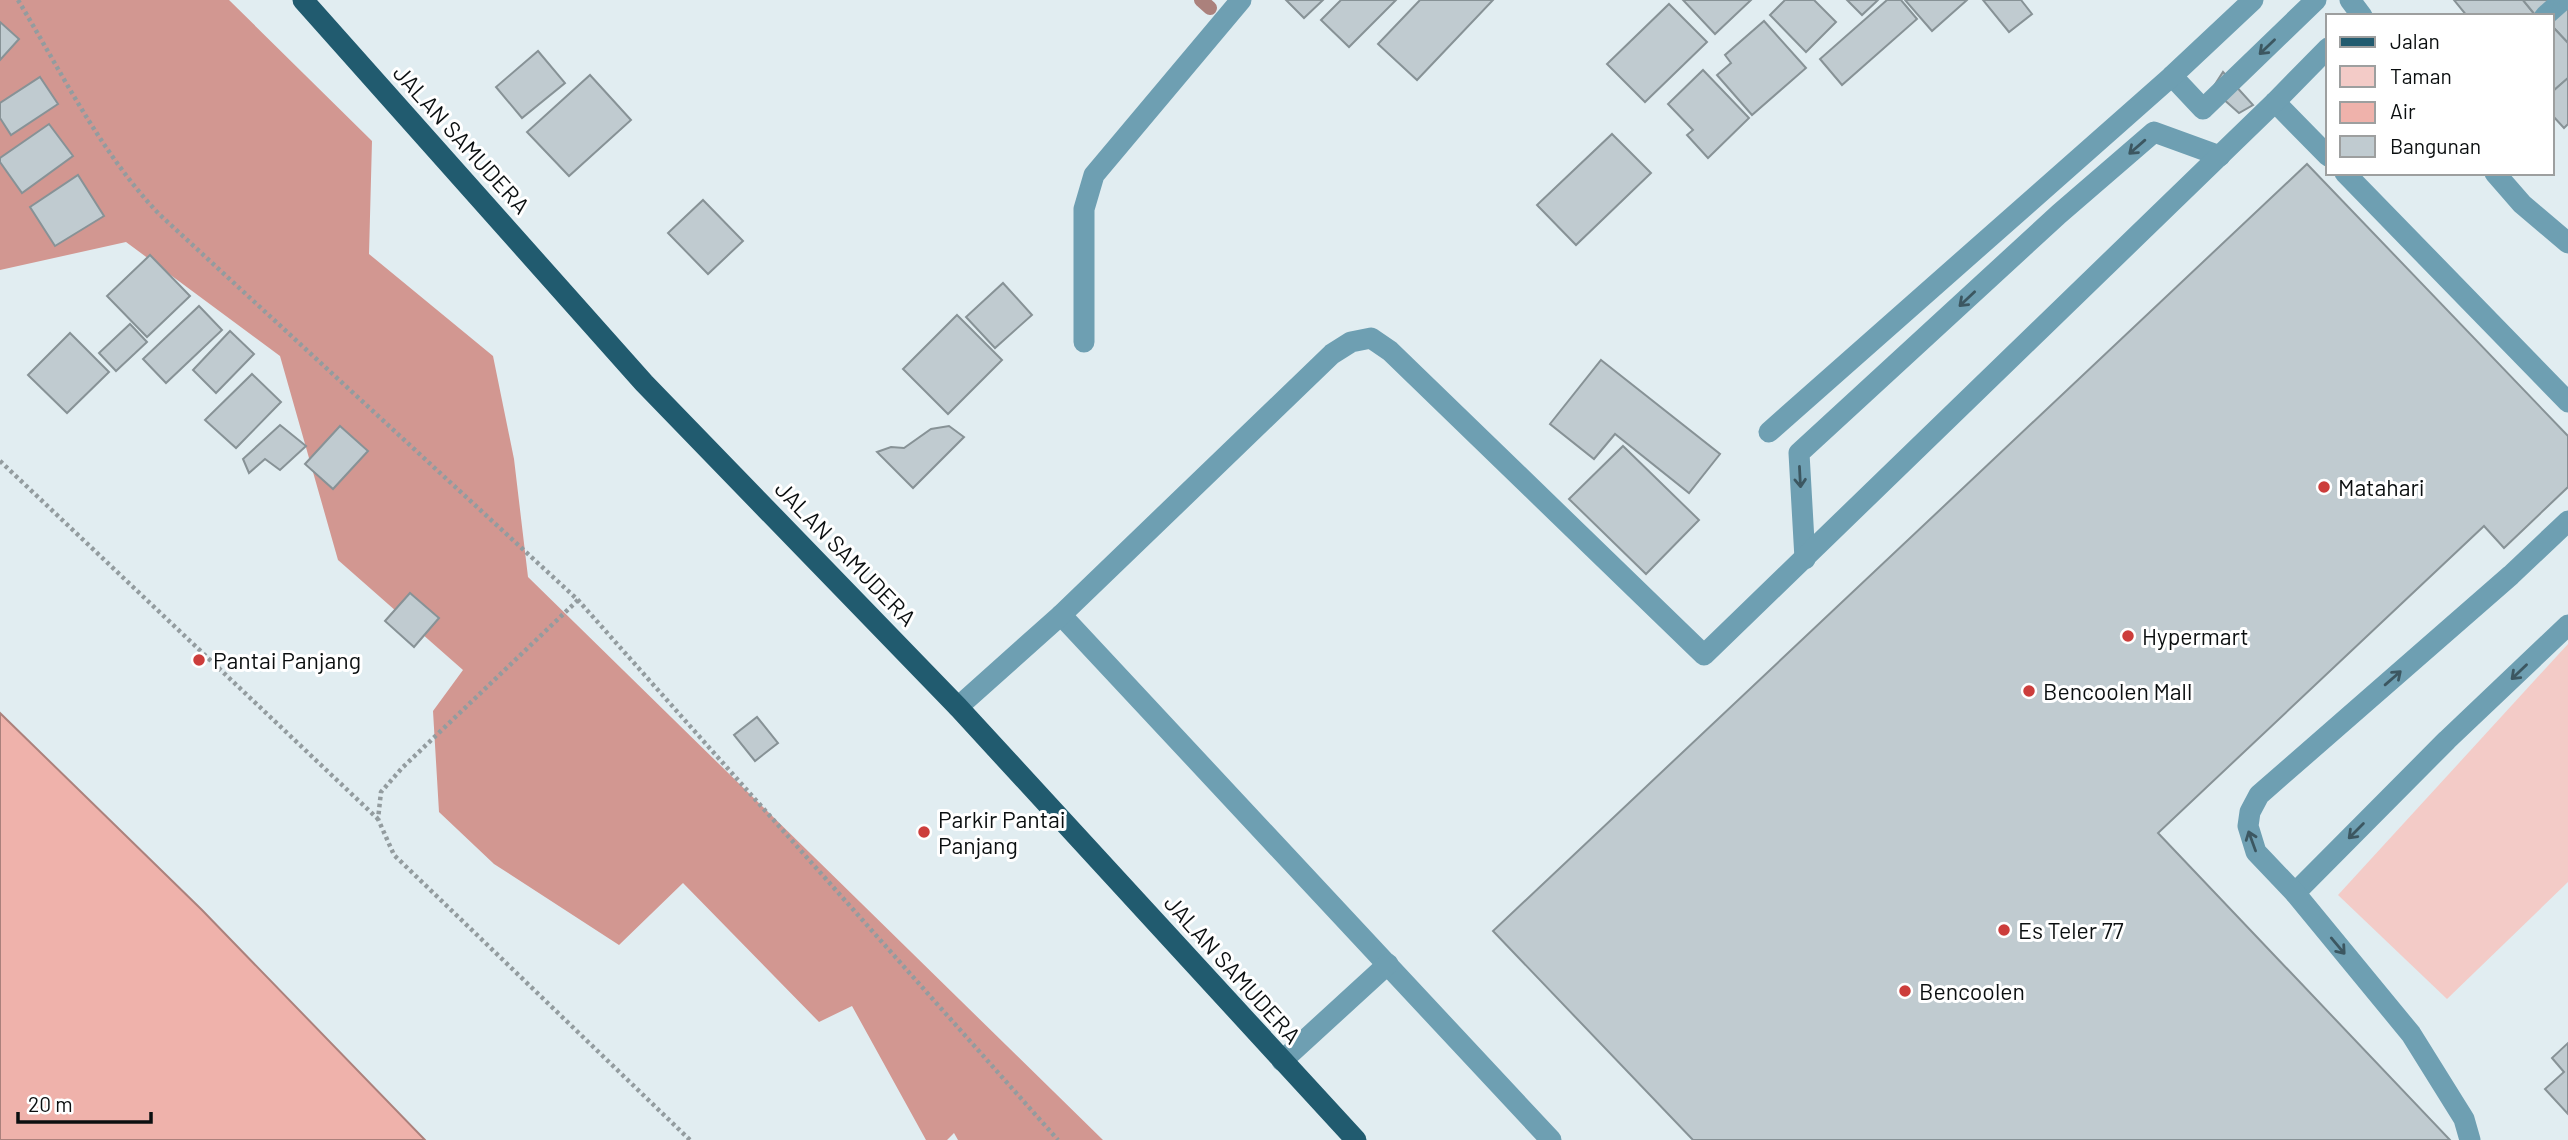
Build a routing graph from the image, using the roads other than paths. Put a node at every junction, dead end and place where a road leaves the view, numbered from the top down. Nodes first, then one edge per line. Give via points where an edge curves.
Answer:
1 (303, 0) edge
2 (2253, 0) edge
3 (2316, 0) edge
4 (2563, 0) edge
5 (1238, 1) edge
6 (2547, 14) edge
7 (2326, 50) edge
8 (2172, 76) junction
9 (2276, 102) junction
10 (2326, 154) edge
11 (2220, 156) junction
12 (2347, 175) edge
13 (2497, 175) edge
14 (2568, 243) edge
15 (1084, 342) dead end
16 (2568, 402) edge
17 (1769, 432) dead end
18 (2568, 521) edge
19 (1805, 559) junction
20 (1061, 615) junction
21 (2568, 625) edge
22 (958, 707) junction
23 (2295, 893) junction
24 (1388, 964) junction
25 (1282, 1061) junction
26 (1356, 1140) edge
27 (1551, 1140) edge
28 (2470, 1140) edge

1 - 22 main road, JALAN SAMUDERA via 644,383
2 - 8 street
3 -> 8 street via 2203,109
4 - 6 street
5 - 15 street via 1094,176 1084,209
7 - 9 street
8 - 17 street
9 - 10 street
9 - 11 street
11 - 19 street
11 -> 19 street via 2154,132 1799,453
12 - 16 street
13 - 14 street via 2522,204
23 -> 18 street via 2250,841 2250,812 2259,795
19 - 20 street via 1704,655 1390,351 1371,338 1352,342 1332,354
20 - 22 street
20 - 24 street
21 -> 23 street
22 - 25 main road, JALAN SAMUDERA
23 -> 28 street via 2412,1034 2464,1119
24 - 25 street
24 - 27 street
25 - 26 main road, JALAN SAMUDERA

